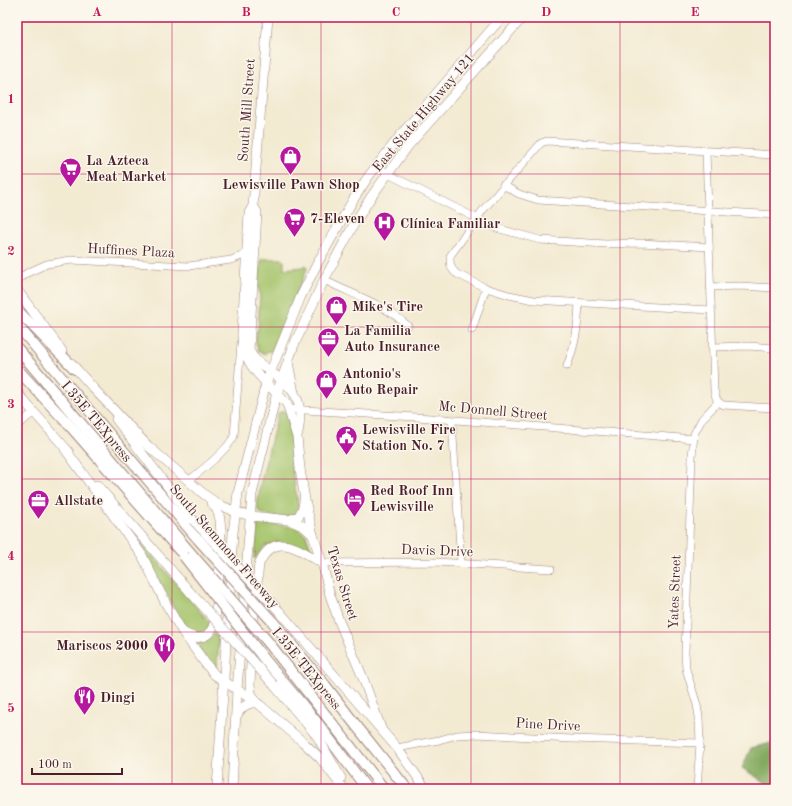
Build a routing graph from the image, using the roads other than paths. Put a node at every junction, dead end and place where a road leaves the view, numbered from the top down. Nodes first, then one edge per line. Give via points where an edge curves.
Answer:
1 (268, 17) edge
2 (502, 17) edge
3 (523, 17) edge
4 (450, 77) junction
5 (462, 87) junction
6 (706, 151) junction
7 (775, 155) edge
8 (378, 165) junction
9 (388, 174) junction
10 (504, 185) junction
11 (708, 212) junction
12 (775, 215) edge
13 (478, 218) junction
14 (709, 247) junction
15 (251, 254) junction
16 (17, 280) edge
17 (324, 280) junction
18 (486, 288) junction
19 (710, 288) junction
20 (775, 288) edge
21 (17, 290) edge
22 (580, 302) junction
23 (17, 310) edge
24 (711, 310) junction
25 (17, 325) edge
26 (408, 326) dead end
27 (472, 330) dead end
28 (245, 336) junction
29 (713, 347) junction
30 (775, 348) edge
31 (17, 349) edge
32 (288, 362) junction
33 (567, 366) dead end
34 (17, 369) edge
35 (75, 369) junction
36 (270, 371) junction
37 (282, 380) junction
38 (266, 383) junction
39 (94, 389) junction
40 (277, 392) junction
41 (18, 394) edge
42 (294, 394) junction
43 (718, 402) junction
44 (775, 408) edge
45 (289, 409) junction
46 (301, 410) junction
47 (34, 412) junction
48 (452, 421) junction
49 (17, 426) edge
50 (71, 427) junction
51 (297, 437) junction
52 (694, 439) junction
53 (66, 449) junction
54 (188, 481) junction
55 (205, 495) junction
56 (305, 500) junction
57 (236, 512) junction
58 (251, 516) junction
59 (289, 520) junction
60 (313, 535) junction
61 (189, 556) junction
62 (322, 563) junction
63 (461, 563) junction
64 (551, 569) dead end
65 (182, 631) junction
66 (224, 681) junction
67 (237, 690) junction
68 (256, 702) junction
69 (236, 716) junction
70 (382, 731) junction
71 (700, 743) junction
72 (220, 748) junction
73 (397, 748) junction
74 (232, 777) junction
75 (217, 789) edge
76 (232, 789) edge
77 (344, 789) edge
78 (348, 789) edge
79 (367, 789) edge
80 (386, 789) edge
81 (407, 789) edge
82 (426, 789) edge
83 (697, 789) edge

1 - 15 main road, South Mill Street via 253,206 257,212
2 - 4 main road, East State Highway 121
3 - 5 main road, East State Highway 121
4 - 5 main road
4 - 8 main road, East State Highway 121
5 - 9 main road, East State Highway 121 via 408,146
6 - 7 street
6 - 10 street via 547,141 541,143
6 - 11 street
8 - 9 street
8 - 36 main road, East State Highway 121 via 353,200 318,262
9 - 13 street
9 - 17 main road, East State Highway 121 via 354,224
10 - 11 street via 519,194 538,200
10 - 13 street
11 - 12 street
11 - 14 street
13 - 14 street via 496,228 540,240
13 - 18 street via 452,252 450,265 457,274
14 - 19 street
15 - 16 street, Huffines Plaza via 231,260 189,266 71,260 47,264
15 - 28 main road, South Mill Street
17 - 26 street via 382,307
17 - 32 main road, East State Highway 121
18 - 22 street via 534,300
18 - 27 street
19 - 20 street
19 - 24 street
21 - 35 main road, South Stemmons Freeway
22 - 24 street
22 - 33 street via 574,349
23 - 35 highway
24 - 29 street
25 - 81 highway, South Stemmons Freeway, bridge via 326,685
28 - 36 main road, South Mill Street via 252,356
28 - 38 main road, South Mill Street via 242,347 248,362
28 - 54 street, South Mill Street via 234,436 224,450
29 - 30 street
29 - 43 street via 714,390
31 - 50 highway via 63,407
31 - 61 highway, I 35E TEXpress
32 - 37 main road, East State Highway 121
32 - 42 main road
34 - 50 highway
35 - 39 main road, South Stemmons Freeway
36 - 37 main road, South Mill Street
36 - 38 main road, East State Highway 121
37 - 40 main road, East State Highway 121
37 - 42 main road
38 - 40 main road, South Mill Street
38 - 57 main road, East State Highway 121 via 238,493
39 - 54 main road, South Stemmons Freeway via 148,446
39 - 70 main road, South Stemmons Freeway, bridge via 193,520 279,611
40 - 45 main road, Texas Street
40 - 58 main road, East State Highway 121 via 252,494
41 - 47 main road
42 - 46 main road
43 - 44 street via 724,405
43 - 52 street, Yates Street via 702,419
45 - 46 street, Mc Donnell Street
45 - 51 main road, Texas Street
46 - 48 street, Mc Donnell Street
46 - 51 main road, Texas Street
47 - 49 street
47 - 53 main road
48 - 52 street, Mc Donnell Street
48 - 63 street
50 - 61 highway
51 - 56 main road, Texas Street
52 - 71 street, Yates Street via 685,652 686,669 698,705
53 - 65 main road via 142,555
53 - 78 main road, bridge via 317,736
54 - 55 main road, South Stemmons Freeway
55 - 57 main road, South Stemmons Freeway
55 - 65 main road via 218,510 220,520 219,581 214,625 208,634 199,638 190,637
56 - 59 main road via 299,516
56 - 60 main road, Texas Street
57 - 58 main road, South Stemmons Freeway
57 - 66 main road, East State Highway 121
58 - 59 main road, South Stemmons Freeway
58 - 67 main road, East State Highway 121
59 - 60 main road via 303,526
60 - 62 main road, Texas Street
61 - 79 highway, bridge via 265,660 319,725
61 - 80 highway, I 35E TEXpress, bridge via 268,642
62 - 63 street, Davis Drive
62 - 68 main road via 301,550 279,545 272,547 259,564 250,684
62 - 70 main road, Texas Street via 338,621 363,678
63 - 64 street, Davis Drive
65 - 66 main road via 215,675
66 - 67 main road
66 - 72 main road, East State Highway 121
67 - 68 main road
67 - 69 main road, East State Highway 121
68 - 69 main road via 241,708
68 - 77 main road via 311,749
69 - 74 main road, East State Highway 121
70 - 73 main road, South Stemmons Freeway
71 - 73 street, Pine Drive via 476,734 457,735
71 - 83 street, Yates Street
72 - 74 main road via 226,751
72 - 75 main road, East State Highway 121
73 - 82 main road, South Stemmons Freeway
74 - 76 main road

